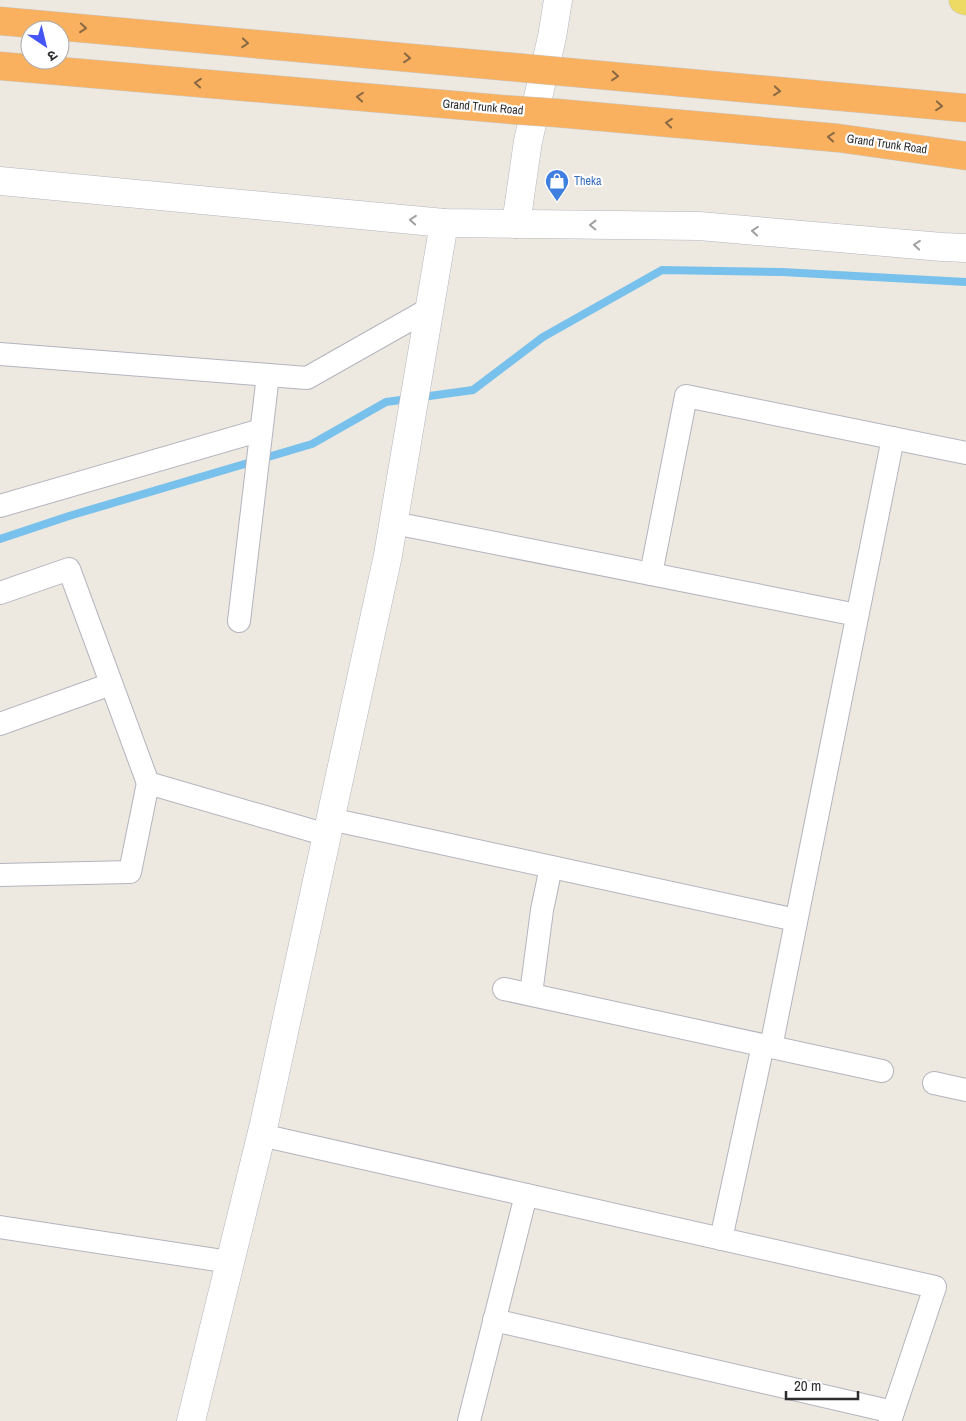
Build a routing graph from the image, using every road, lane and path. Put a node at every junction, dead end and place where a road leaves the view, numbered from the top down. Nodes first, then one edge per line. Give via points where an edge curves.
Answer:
1 (558, 0) edge
2 (0, 21) edge
3 (0, 66) edge
4 (966, 108) edge
5 (966, 156) edge
6 (0, 181) edge
7 (444, 222) junction
8 (516, 224) junction
9 (966, 248) edge
10 (429, 309) junction
11 (0, 354) edge
12 (268, 375) junction
13 (260, 438) junction
14 (893, 438) junction
15 (966, 453) edge
16 (0, 506) edge
17 (394, 523) junction
18 (651, 574) junction
19 (0, 593) edge
20 (857, 615) junction
21 (239, 621) dead end
22 (111, 684) junction
23 (0, 724) edge
24 (148, 784) junction
25 (329, 827) junction
26 (551, 867) junction
27 (0, 875) edge
28 (796, 920) junction
29 (504, 989) dead end
30 (531, 994) junction
31 (767, 1046) junction
32 (882, 1071) dead end
33 (934, 1083) dead end
34 (966, 1090) edge
35 (261, 1135) junction
36 (526, 1195) junction
37 (0, 1227) edge
38 (721, 1239) junction
39 (230, 1262) junction
40 (494, 1320) junction
41 (891, 1416) edge
42 (191, 1421) edge
43 (469, 1421) edge

1 - 8 street via 528,141
2 -> 4 highway, bridge
5 -> 3 highway, Grand Trunk Road, bridge via 838,138
7 -> 6 street
7 - 8 street
7 - 10 street
9 -> 8 street via 699,226
10 - 12 street via 307,378
10 - 17 street
11 - 12 street
12 - 13 street
13 - 16 street
13 - 21 street
14 - 15 street
14 - 18 street via 686,396
14 - 20 street
17 - 18 street
17 - 25 street
18 - 20 street
19 - 22 street via 69,569
20 - 28 street
22 - 23 street
22 - 24 street
24 - 25 street
24 - 27 street via 130,872
25 - 26 street
25 - 35 street
26 - 28 street
26 - 30 street
28 - 31 street
29 - 30 street
30 - 31 street
31 - 32 street
31 - 38 street
33 - 34 street
35 - 36 street
35 - 39 street
36 - 38 street
36 - 40 street
37 - 39 street
38 - 41 street via 935,1287
39 - 42 street
40 - 41 street
40 - 43 street

